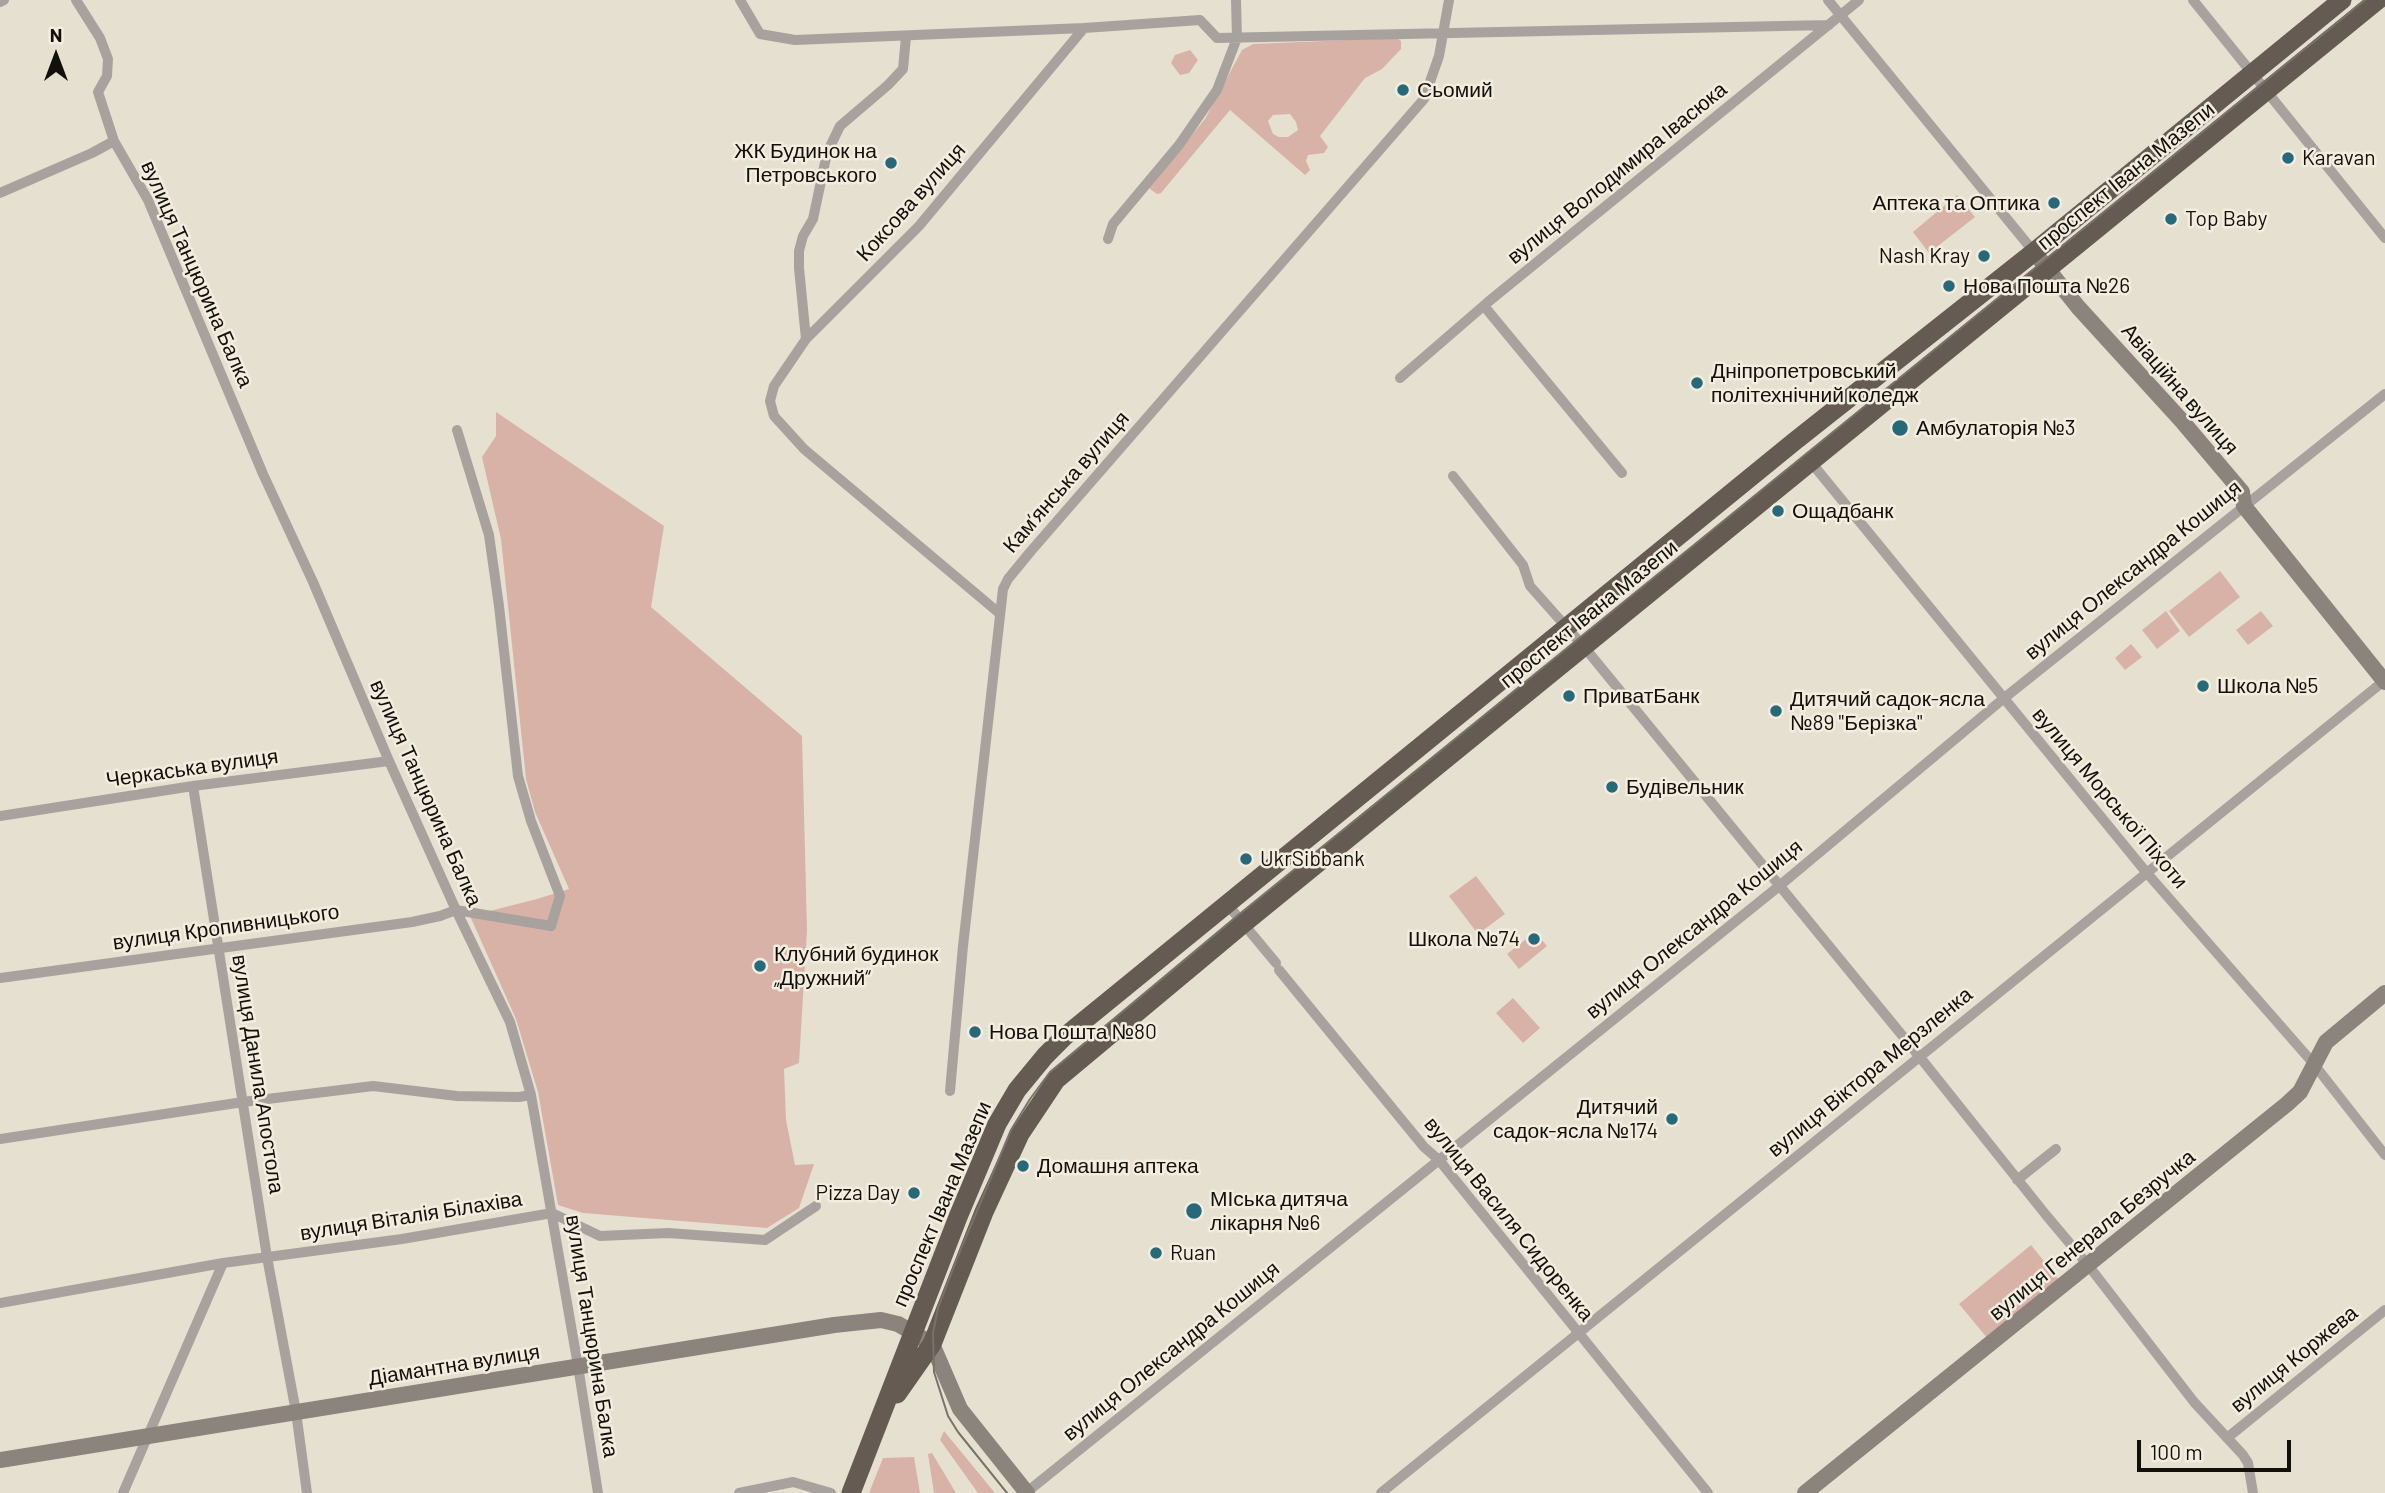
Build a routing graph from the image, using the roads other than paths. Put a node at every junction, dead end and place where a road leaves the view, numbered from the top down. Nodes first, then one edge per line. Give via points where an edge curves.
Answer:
1 (76, 0) edge
2 (740, 0) edge
3 (1236, 0) edge
4 (1449, 0) edge
5 (1828, 0) edge
6 (1859, 0) edge
7 (2193, 0) edge
8 (2342, 0) edge
9 (2378, 0) edge
10 (1841, 15) junction
11 (1829, 25) junction
12 (1084, 28) junction
13 (1444, 33) junction
14 (906, 37) junction
15 (1237, 38) junction
16 (2253, 72) junction
17 (2266, 90) junction
18 (114, 141) junction
19 (0, 193) edge
20 (2385, 238) edge
21 (1108, 239) dead end
22 (2034, 252) junction
23 (2048, 269) junction
24 (1484, 306) junction
25 (806, 340) junction
26 (1400, 378) dead end
27 (2385, 394) edge
28 (457, 430) dead end
29 (1810, 461) junction
30 (1622, 473) dead end
31 (1453, 475) dead end
32 (2244, 506) junction
33 (999, 613) junction
34 (1567, 628) junction
35 (1584, 648) junction
36 (2385, 681) edge
37 (2003, 699) junction
38 (389, 761) junction
39 (192, 786) junction
40 (0, 816) edge
41 (2146, 872) junction
42 (1778, 887) junction
43 (1227, 904) junction
44 (456, 910) junction
45 (1243, 923) junction
46 (218, 947) junction
47 (0, 978) edge
48 (2385, 993) edge
49 (1919, 1056) junction
50 (2313, 1063) junction
51 (950, 1091) dead end
52 (531, 1094) junction
53 (243, 1102) junction
54 (0, 1139) edge
55 (2056, 1149) dead end
56 (2385, 1155) edge
57 (1439, 1160) junction
58 (2017, 1180) junction
59 (816, 1206) dead end
60 (552, 1213) junction
61 (267, 1257) junction
62 (223, 1263) junction
63 (2088, 1265) junction
64 (0, 1303) edge
65 (2385, 1310) edge
66 (913, 1331) junction
67 (1577, 1333) junction
68 (932, 1344) junction
69 (578, 1366) junction
70 (296, 1412) junction
71 (882, 1414) junction
72 (148, 1437) junction
73 (2227, 1438) junction
74 (0, 1460) edge
75 (123, 1493) edge
76 (307, 1493) edge
77 (597, 1493) edge
78 (739, 1493) edge
79 (831, 1493) edge
80 (851, 1493) edge
81 (1027, 1493) edge
82 (1381, 1493) edge
83 (1708, 1493) edge
84 (1805, 1493) edge
85 (2253, 1493) edge

1 - 18 street, вулиця Танцюрина Балка via 108,59 107,76 98,92
2 - 14 street via 760,34 795,40
3 - 15 street
4 - 13 street, Камʼянська вулиця
5 - 10 street, Авіаційна вулиця
6 - 10 street, вулиця Володимира Івасюка
7 - 16 street
8 - 16 highway, проспект Івана Мазепи
9 - 17 highway, проспект Івана Мазепи
10 - 11 street, вулиця Володимира Івасюка
10 - 22 street, Авіаційна вулиця
11 - 13 street
11 - 24 street, вулиця Володимира Івасюка
12 - 14 street
12 - 15 street via 1200,20 1217,38
12 - 25 street, Коксова вулиця via 919,226
13 - 15 street
13 - 33 street, Камʼянська вулиця via 1424,99 1031,551 1008,579
14 - 25 street via 902,69 839,126 827,153 813,219 799,251
15 - 21 street via 1217,90 1179,145 1113,224
16 - 17 street
16 - 22 highway, проспект Івана Мазепи
17 - 20 street
17 - 23 highway, проспект Івана Мазепи
18 - 19 street
18 - 38 street, вулиця Танцюрина Балка via 148,200
22 - 23 street, Авіаційна вулиця
22 - 34 highway, проспект Івана Мазепи
23 - 29 highway, проспект Івана Мазепи
23 - 32 street, Авіаційна вулиця via 2242,492
24 - 26 street, вулиця Володимира Івасюка
24 - 30 street
25 - 33 street, Коксова вулиця via 774,386 770,401 774,416 804,449
27 - 32 street, вулиця Олександра Кошиця
28 - 44 street via 489,535 517,776 560,896 551,926
29 - 35 highway, проспект Івана Мазепи
29 - 37 street, вулиця Морської Піхоти
31 - 34 street via 1522,565 1530,586
32 - 36 street, Авіаційна вулиця
32 - 37 street, вулиця Олександра Кошиця
33 - 51 street, Камʼянська вулиця
34 - 35 street
34 - 43 highway, проспект Івана Мазепи
35 - 42 street
35 - 45 highway, проспект Івана Мазепи
36 - 41 street, вулиця Віктора Мерзленка
37 - 41 street, вулиця Морської Піхоти
37 - 42 street, вулиця Олександра Кошиця
38 - 39 street, Черкаська вулиця
38 - 44 street, вулиця Танцюрина Балка
39 - 40 street, Черкаська вулиця
39 - 46 street, вулиця Данила Апостола
41 - 49 street, вулиця Віктора Мерзленка
41 - 50 street, вулиця Морської Піхоти
42 - 49 street
42 - 57 street, вулиця Олександра Кошиця
43 - 45 street, вулиця Василя Сидоренка
43 - 66 highway, проспект Івана Мазепи via 1064,1037 1017,1090 997,1124
44 - 46 street, вулиця Кропивницького via 412,922
44 - 52 street, вулиця Танцюрина Балка via 510,1022
45 - 57 street, вулиця Василя Сидоренка
45 - 68 highway, проспект Івана Мазепи via 1056,1080 1020,1134
46 - 47 street, вулиця Кропивницького
46 - 53 street, вулиця Данила Апостола
48 - 50 street, вулиця Генерала Безручка via 2326,1042
49 - 58 street
49 - 67 street, вулиця Віктора Мерзленка
50 - 56 street, вулиця Морської Піхоти
50 - 63 street, вулиця Генерала Безручка via 2300,1092 2287,1104
52 - 53 street via 457,1096 373,1086
52 - 60 street, вулиця Танцюрина Балка
53 - 54 street
53 - 61 street, вулиця Данила Апостола
55 - 58 street
57 - 67 street, вулиця Василя Сидоренка
57 - 81 street, вулиця Олександра Кошиця
58 - 63 street
59 - 60 street, вулиця Віталія Білахіва via 765,1240 668,1233 600,1236
60 - 61 street, вулиця Віталія Білахіва
60 - 69 street, вулиця Танцюрина Балка
61 - 62 street, вулиця Віталія Білахіва
61 - 70 street, вулиця Данила Апостола
62 - 64 street, вулиця Віталія Білахіва
62 - 72 street
63 - 73 street
63 - 84 street, вулиця Генерала Безручка
65 - 73 street, вулиця Коржева
66 - 68 street, Діамантна вулиця
66 - 69 street, Діамантна вулиця via 881,1320 869,1321
66 - 71 highway, проспект Івана Мазепи
67 - 82 street, вулиця Віктора Мерзленка
67 - 83 street, вулиця Василя Сидоренка
68 - 71 highway, проспект Івана Мазепи
68 - 81 street via 961,1409
69 - 70 street, Діамантна вулиця
69 - 77 street, вулиця Танцюрина Балка
70 - 72 street, Діамантна вулиця
70 - 76 street, вулиця Данила Апостола
71 - 80 highway
72 - 74 street, Діамантна вулиця
72 - 75 street
73 - 85 street via 2248,1463
78 - 79 street via 793,1482

